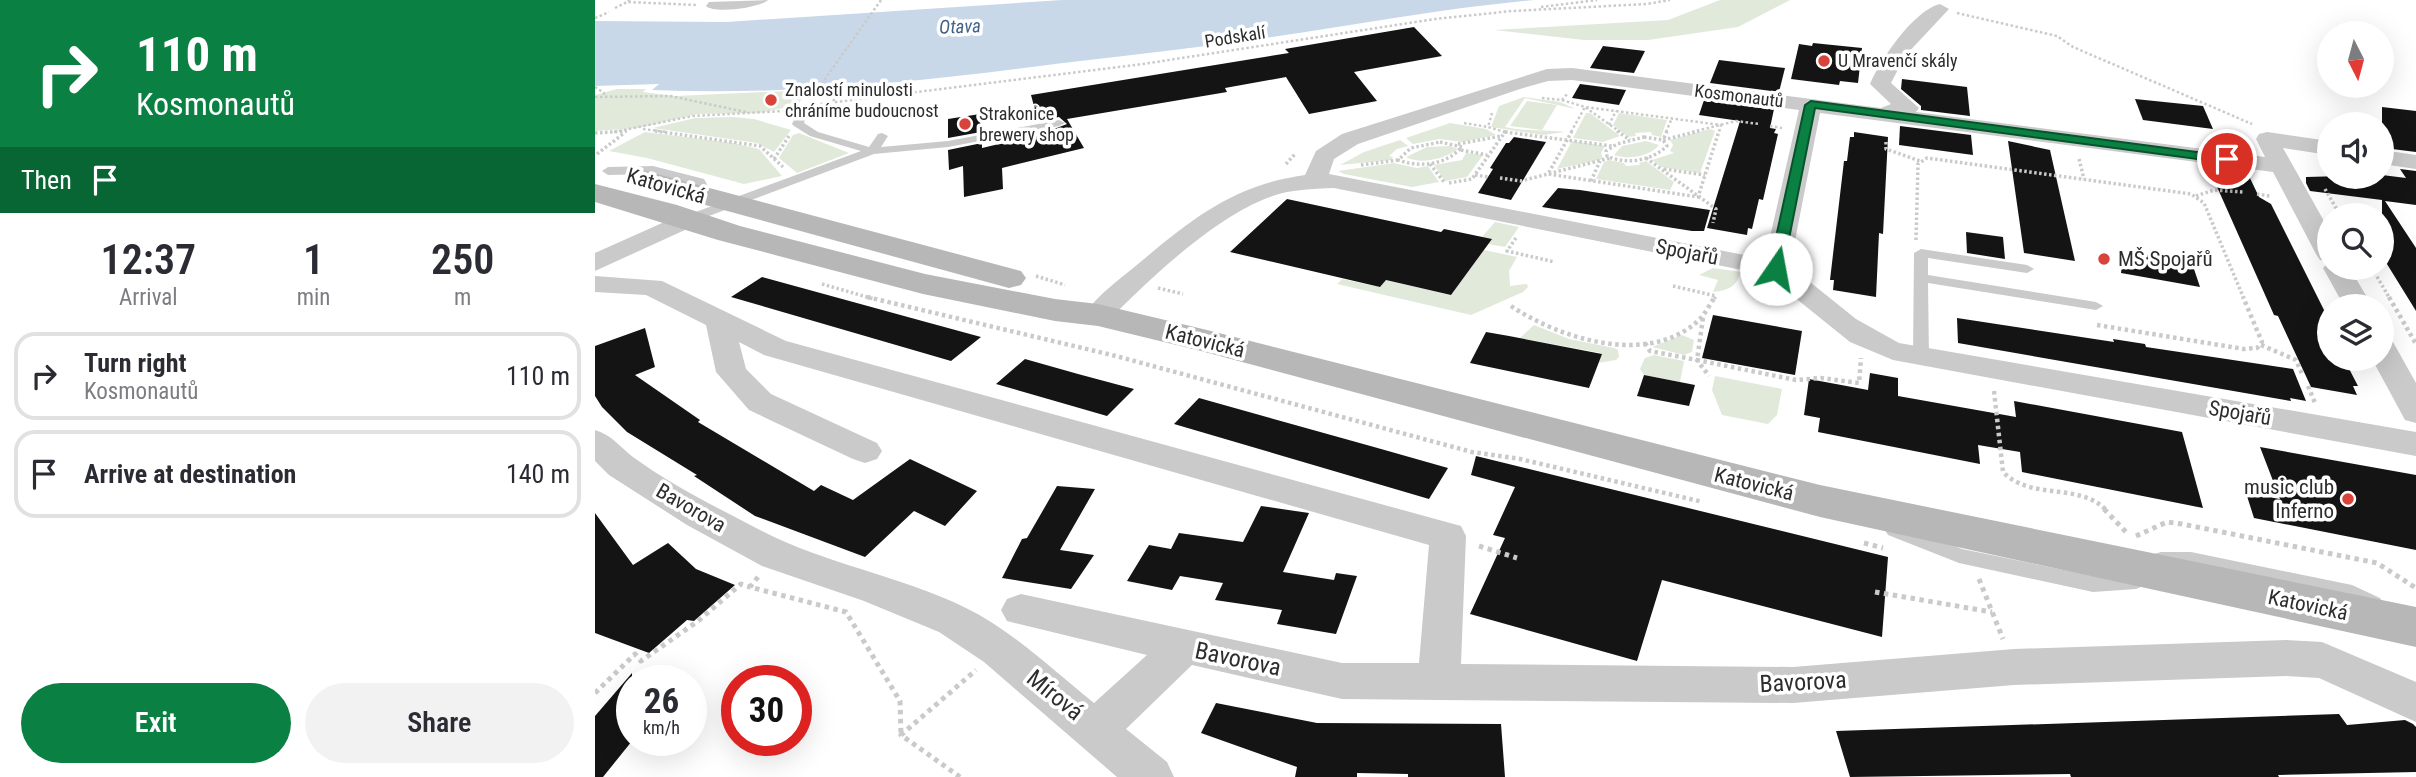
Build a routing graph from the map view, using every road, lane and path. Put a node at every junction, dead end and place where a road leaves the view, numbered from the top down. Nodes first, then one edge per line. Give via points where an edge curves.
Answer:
1 (759, 0) edge
2 (1597, 0) edge
3 (1669, 0) edge
4 (629, 1) edge
5 (880, 2) edge
6 (706, 5) joint
7 (615, 8) dead end
8 (1940, 9) joint
9 (1512, 11) junction
10 (609, 12) dead end
11 (595, 18) edge
12 (845, 86) dead end
13 (866, 86) dead end
14 (595, 88) edge
15 (679, 91) dead end
16 (816, 91) dead end
17 (670, 96) junction
18 (595, 97) edge
19 (603, 97) junction
20 (856, 99) junction
21 (1562, 100) dead end
22 (833, 101) junction
23 (1811, 105) junction
24 (1585, 107) junction
25 (804, 108) junction
26 (1484, 110) dead end
27 (1616, 111) junction
28 (1877, 113) junction
29 (759, 115) junction
30 (1672, 118) junction
31 (1059, 123) dead end
32 (1463, 123) dead end
33 (798, 124) junction
34 (1759, 124) dead end
35 (1609, 125) junction
36 (1721, 125) junction
37 (1487, 127) junction
38 (643, 129) junction
39 (2263, 129) dead end
40 (595, 133) edge
41 (624, 134) junction
42 (1503, 134) junction
43 (882, 136) dead end
44 (1567, 139) junction
45 (1630, 140) junction
46 (1663, 140) junction
47 (1887, 142) dead end
48 (1457, 144) junction
49 (1613, 146) junction
50 (2317, 146) edge
51 (1461, 150) junction
52 (872, 151) junction
53 (1297, 152) dead end
54 (1488, 155) junction
55 (1610, 158) junction
56 (1646, 158) junction
57 (2394, 158) edge
58 (774, 159) junction
59 (1600, 161) junction
60 (1920, 161) dead end
61 (2416, 162) edge
62 (1430, 163) junction
63 (2281, 166) junction
64 (1307, 169) junction
65 (1661, 169) junction
66 (599, 172) edge
67 (1548, 174) junction
68 (1475, 175) junction
69 (1705, 175) junction
70 (1488, 177) dead end
71 (1500, 178) dead end
72 (798, 180) junction
73 (1591, 181) junction
74 (1679, 182) junction
75 (1445, 184) junction
76 (1434, 186) dead end
77 (2243, 192) dead end
78 (1674, 193) junction
79 (2196, 196) dead end
80 (1698, 197) junction
81 (709, 207) junction
82 (1528, 220) junction
83 (1713, 223) dead end
84 (2317, 232) edge
85 (1555, 262) dead end
86 (595, 263) edge
87 (1776, 269) junction
88 (2027, 269) dead end
89 (1033, 274) dead end
90 (1921, 278) junction
91 (809, 279) dead end
92 (2379, 280) edge
93 (595, 284) edge
94 (1147, 285) dead end
95 (1673, 286) dead end
96 (1183, 295) dead end
97 (1085, 301) junction
98 (1511, 306) dead end
99 (2096, 306) dead end
100 (1704, 315) junction
101 (720, 321) junction
102 (1645, 343) junction
103 (2416, 344) edge
104 (2261, 345) dead end
105 (1861, 351) dead end
106 (1921, 358) junction
107 (1697, 360) junction
108 (1992, 370) junction
109 (2394, 371) edge
110 (1709, 376) dead end
111 (2303, 376) dead end
112 (2416, 412) edge
113 (595, 442) edge
114 (2416, 444) edge
115 (865, 451) dead end
116 (1820, 501) junction
117 (1714, 505) dead end
118 (1448, 536) junction
119 (2134, 537) junction
120 (2145, 538) dead end
121 (1858, 542) dead end
122 (1897, 551) dead end
123 (775, 555) junction
124 (2080, 557) junction
125 (1517, 558) dead end
126 (1989, 578) dead end
127 (2180, 578) junction
128 (750, 587) junction
129 (2416, 588) edge
130 (1875, 592) dead end
131 (1021, 610) dead end
132 (2337, 611) junction
133 (846, 612) junction
134 (1992, 612) junction
135 (859, 616) dead end
136 (953, 620) joint
137 (2416, 627) edge
138 (1183, 647) junction
139 (2416, 652) edge
140 (964, 665) dead end
141 (2014, 667) junction
142 (984, 680) dead end
143 (1439, 682) junction
144 (958, 685) dead end
145 (595, 693) edge
146 (2416, 703) edge
147 (1097, 729) junction
148 (901, 735) junction
149 (960, 777) edge
150 (1151, 777) edge

1 - 6 street
2 - 9 path
3 - 9 path, Podskalí
4 - 6 path
4 - 7 path
5 - 16 path
8 - 28 street via 1885,68 1880,84 1908,108
8 - 39 path via 2057,36
9 - 20 path, Podskalí
10 - 11 path
12 - 22 path
13 - 20 path
14 - 19 path
15 - 17 path
17 - 19 path
17 - 29 path
18 - 19 path
20 - 22 path, Podskalí
21 - 24 path
22 - 25 path, Podskalí
23 - 28 street, Kosmonautů
23 - 64 street, Kosmonautů via 1571,74 1536,78 1350,139
23 - 87 street
24 - 27 path
24 - 35 path
24 - 44 path
25 - 29 path, Podskalí
25 - 33 lane
26 - 37 path via 1495,106
27 - 30 path
27 - 35 path
28 - 63 street, Kosmonautů
29 - 38 path via 708,114
30 - 36 path
30 - 46 path
31 - 52 lane via 948,144
32 - 37 path
33 - 52 lane via 814,134
33 - 58 path
34 - 36 path via 1736,121
35 - 45 path
36 - 46 path
36 - 69 path
37 - 42 path
38 - 41 path
38 - 58 path via 759,146
40 - 41 path
41 - 66 path
42 - 44 path
42 - 48 path
42 - 54 path
43 - 52 lane
44 - 49 path
44 - 67 path
45 - 46 path
45 - 49 path
46 - 56 path via 1667,146 1663,151
47 - 60 path via 1886,149
48 - 51 path
48 - 62 path via 1423,144 1399,158 1401,162
49 - 55 path via 1607,151
50 - 63 street via 2267,139
51 - 54 path
51 - 62 path
52 - 72 lane
53 - 64 path
54 - 68 path
55 - 56 path
55 - 59 path
56 - 65 path
57 - 61 street
58 - 72 path
59 - 67 path
59 - 73 path
62 - 75 path
63 - 84 street
64 - 82 street, Spojařů via 1351,184
64 - 97 street, Spojařů via 1227,206
65 - 69 path
65 - 74 path
66 - 81 main road, Katovická
67 - 71 path via 1521,181
67 - 73 path
68 - 70 path
68 - 75 path
69 - 80 path
72 - 81 lane
73 - 78 path
74 - 78 path
74 - 80 path
75 - 76 path
77 - 79 path via 2214,190
78 - 80 path
80 - 83 path via 1716,209
81 - 86 street
81 - 97 main road, Katovická via 729,233 923,284 1055,310
82 - 85 path via 1507,251
82 - 87 street, Spojařů
87 - 106 street, Spojařů via 1864,341
88 - 90 lane via 1921,253
89 - 97 path
90 - 99 lane
90 - 106 lane
91 - 117 path via 848,293 1112,355 1472,452
92 - 103 path
93 - 101 street via 652,287
94 - 96 path
95 - 100 path via 1716,296
97 - 116 main road, Katovická via 1207,341
98 - 102 path via 1540,326 1578,339
100 - 102 path via 1677,334
100 - 107 path
101 - 115 street via 731,372 760,402
101 - 118 street via 775,348
102 - 107 path via 1650,351
104 - 111 path via 2296,360
105 - 107 path via 1859,383 1796,380
106 - 108 street, Spojařů
107 - 110 path
108 - 114 street, Spojařů
108 - 119 path via 2007,479 2093,500
109 - 112 street
113 - 123 street, Bavorova via 621,466
116 - 124 main road, Katovická
116 - 127 lane via 1959,556 2093,584
118 - 125 path
118 - 143 street
119 - 120 path
119 - 129 path via 2167,522 2182,524 2377,563
121 - 122 path
123 - 128 path
123 - 136 street, Bavorova
124 - 127 main road, Katovická
124 - 137 lane via 2192,559 2352,593
126 - 134 path via 1977,575
127 - 132 main road, Katovická
128 - 133 path
128 - 145 path via 741,584 642,661 635,654
130 - 134 path
131 - 138 street, Bavorova
132 - 137 main road, Katovická
132 - 139 main road
133 - 135 path
133 - 148 path via 900,701
134 - 141 path
136 - 147 street, Mírová
138 - 143 street, Bavorova via 1342,681
138 - 147 street, Bavorova
140 - 142 path
141 - 143 street, Bavorova via 1793,685
141 - 146 street, Bavorova via 2322,660
144 - 148 path
147 - 150 street, Mírová
148 - 149 path

